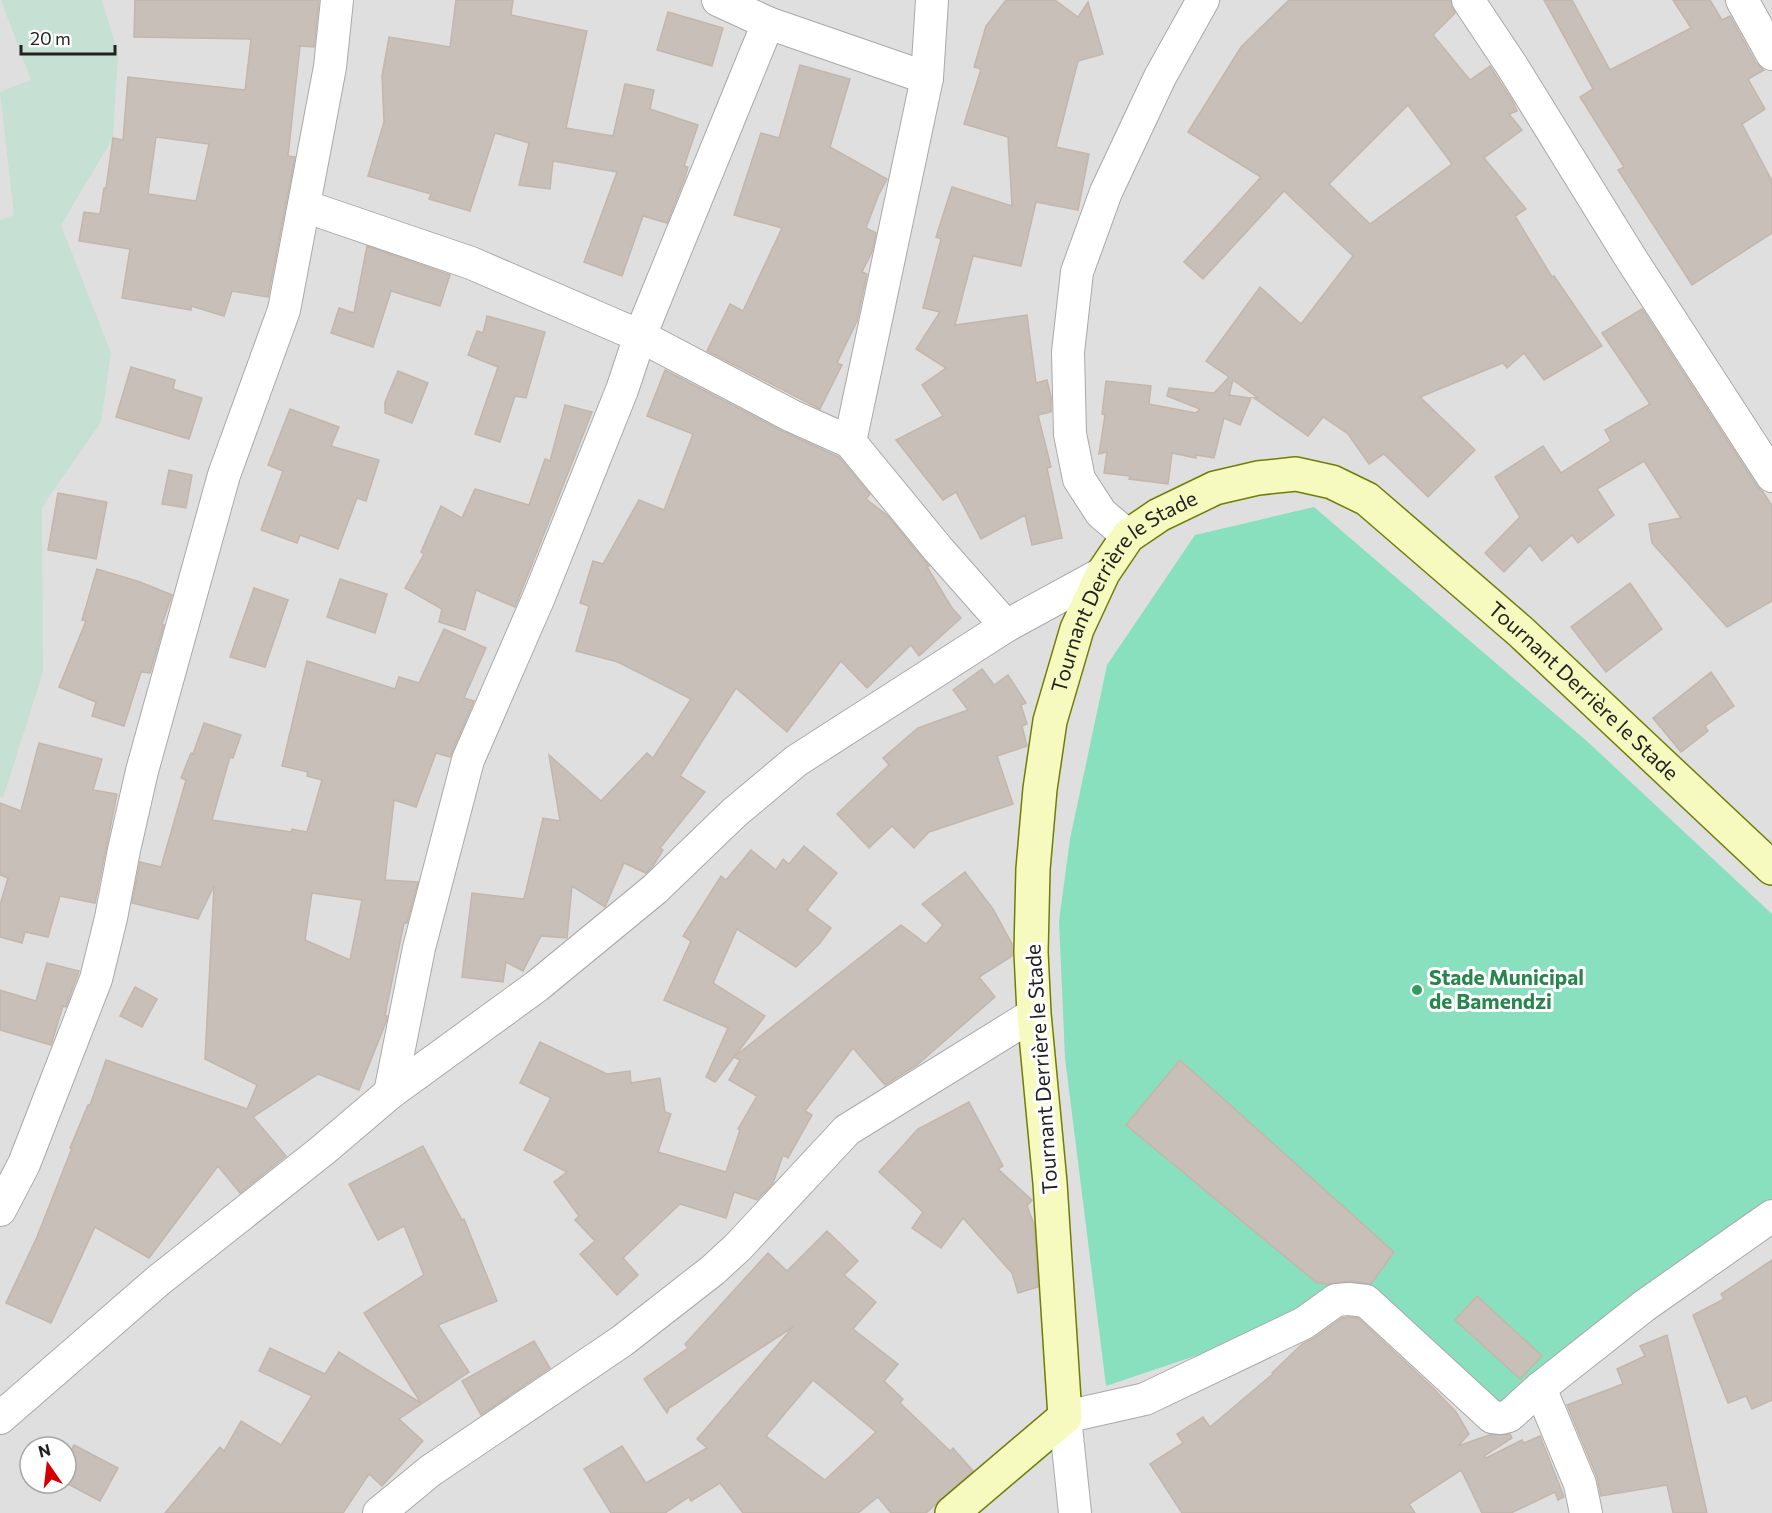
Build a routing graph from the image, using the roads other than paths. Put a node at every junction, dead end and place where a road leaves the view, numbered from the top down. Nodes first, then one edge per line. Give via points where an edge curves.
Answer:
1 (338, 0) edge
2 (718, 0) edge
3 (932, 0) edge
4 (1203, 0) edge
5 (1468, 0) edge
6 (1742, 0) edge
7 (768, 22) junction
8 (1772, 54) edge
9 (927, 78) junction
10 (304, 206) junction
11 (640, 336) junction
12 (850, 442) junction
13 (1772, 476) edge
14 (1128, 536) junction
15 (1103, 573) junction
16 (1006, 626) junction
17 (1772, 868) edge
18 (1034, 1014) junction
19 (390, 1093) junction
20 (0, 1210) edge
21 (1772, 1216) edge
22 (1540, 1388) junction
23 (1065, 1417) junction
24 (0, 1418) edge
25 (379, 1513) edge
26 (952, 1513) edge
27 (1075, 1513) edge
28 (1586, 1513) edge

1 - 10 street via 330,67
2 - 7 street
3 - 9 street
4 - 14 street via 1160,77 1106,192 1077,272 1068,352 1070,434 1079,479 1101,513
5 - 13 street
6 - 8 street
7 - 9 street
7 - 11 street
9 - 12 street
10 - 11 street via 471,263
10 - 20 street via 284,310 224,475 142,771 96,979 24,1164
11 - 12 street
11 - 19 street via 539,597 468,760 419,948
12 - 16 street
14 - 15 street, Tournant Derrière le Stade
14 - 17 street, Tournant Derrière le Stade via 1159,515 1215,488 1258,478 1296,474 1332,482 1367,499 1521,632
15 - 16 street
15 - 18 street, Tournant Derrière le Stade via 1077,629 1050,721 1033,869
16 - 19 street via 796,761 734,813 655,889 546,978
18 - 23 street, Tournant Derrière le Stade
18 - 25 street via 847,1130 713,1270 622,1341 430,1471
19 - 24 street via 159,1280
21 - 22 street via 1644,1306
22 - 23 street via 1509,1416 1492,1417 1365,1301 1336,1300 1304,1323 1145,1399
22 - 28 street via 1580,1484
23 - 26 street
23 - 27 street

